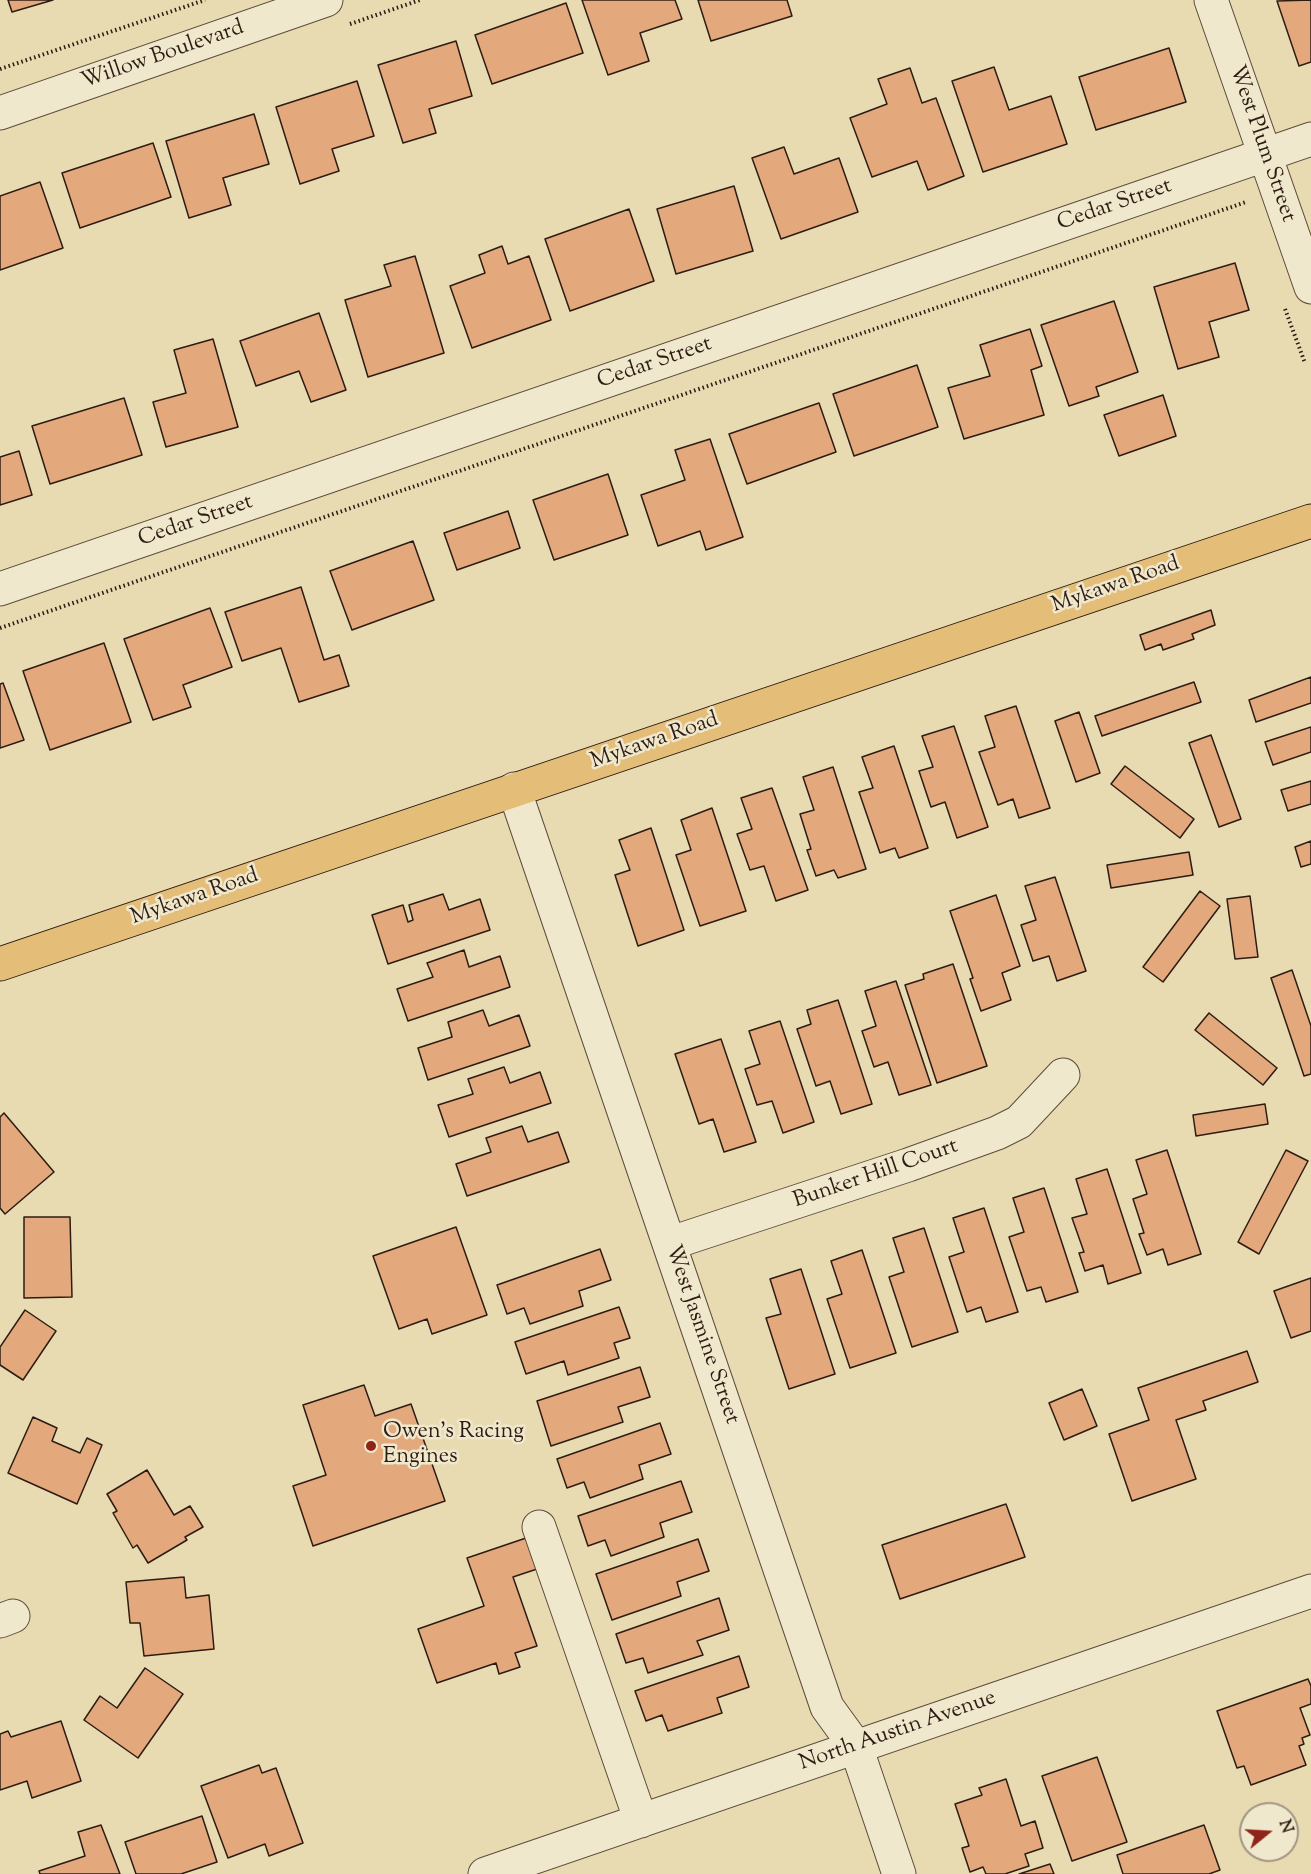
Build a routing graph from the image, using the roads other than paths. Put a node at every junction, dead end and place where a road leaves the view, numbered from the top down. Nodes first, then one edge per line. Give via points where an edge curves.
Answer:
1 (326, 0) edge
2 (1211, 0) edge
3 (0, 112) edge
4 (1311, 140) edge
5 (1265, 155) junction
6 (1311, 287) edge
7 (1311, 521) edge
8 (0, 589) edge
9 (514, 789) junction
10 (0, 964) edge
11 (1062, 1075) dead end
12 (671, 1244) junction
13 (539, 1527) dead end
14 (1311, 1591) edge
15 (856, 1747) junction
16 (641, 1821) junction
17 (485, 1874) edge
18 (899, 1874) edge

1 - 3 street, Willow Boulevard
2 - 5 street, West Plum Street
4 - 5 street, Cedar Street
5 - 6 street, West Plum Street
5 - 8 street, Cedar Street
7 - 9 main road, Mykawa Road
9 - 10 main road, Mykawa Road
9 - 12 street, West Jasmine Street
11 - 12 street, Bunker Hill Court via 1019,1122 997,1133
12 - 15 street, West Jasmine Street via 827,1707
13 - 16 street
14 - 15 street, North Austin Avenue
15 - 16 street, North Austin Avenue
15 - 18 street, West Jasmine Street
16 - 17 street, North Austin Avenue

